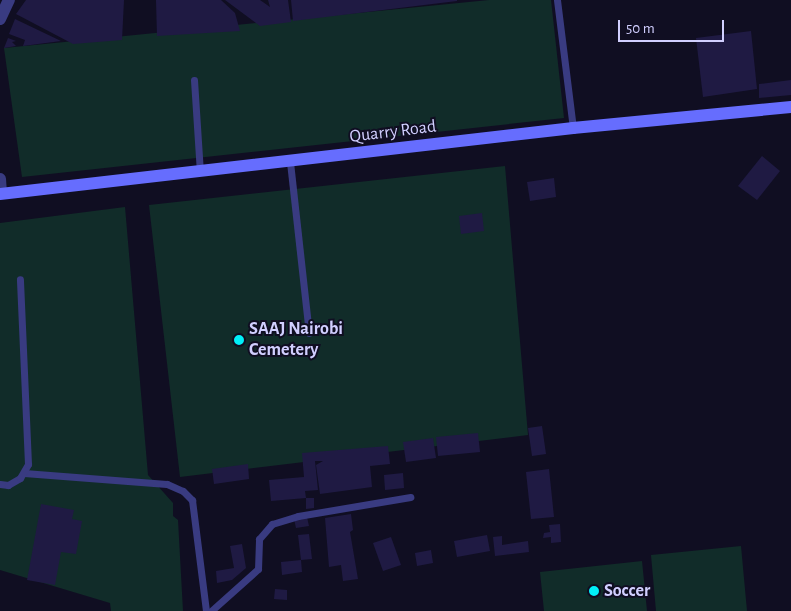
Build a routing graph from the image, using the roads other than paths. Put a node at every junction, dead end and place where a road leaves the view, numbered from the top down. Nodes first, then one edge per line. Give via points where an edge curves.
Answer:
1 (8, 0) edge
2 (557, 0) edge
3 (0, 19) edge
4 (194, 80) dead end
5 (791, 107) edge
6 (573, 128) junction
7 (290, 162) junction
8 (200, 172) junction
9 (0, 179) edge
10 (1, 193) edge
11 (20, 279) dead end
12 (309, 333) dead end
13 (24, 473) junction
14 (0, 484) edge
15 (410, 497) dead end
16 (206, 611) edge
17 (211, 611) edge

1 - 3 street
2 - 6 lane
4 - 8 lane
5 - 6 main road, Quarry Road
6 - 7 main road, Quarry Road
7 - 8 main road, Quarry Road
7 - 12 lane
8 - 10 main road, Quarry Road
9 - 10 street
11 - 13 lane via 28,464
13 - 14 lane via 16,482
13 - 16 lane via 167,484 183,491 192,500
15 - 17 lane via 298,516 272,524 258,539 258,569

